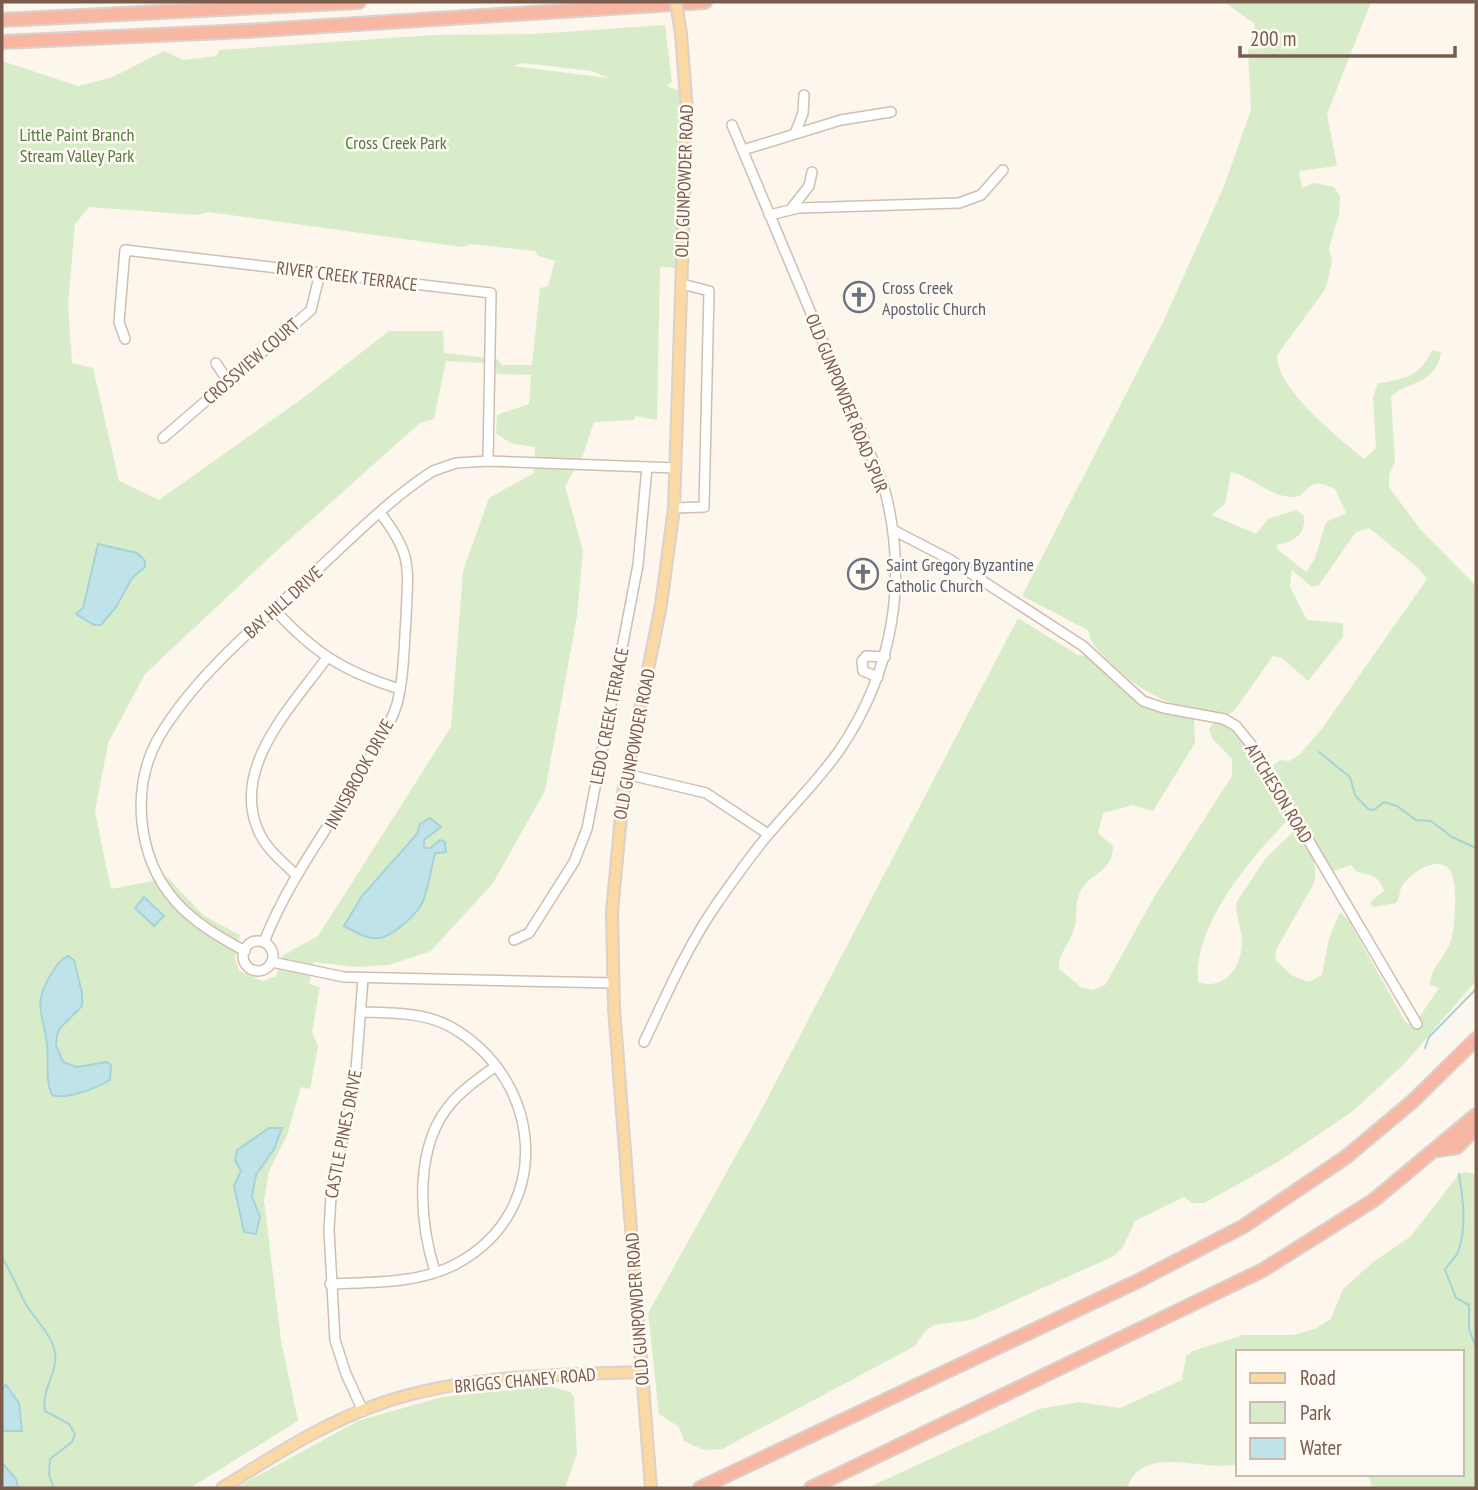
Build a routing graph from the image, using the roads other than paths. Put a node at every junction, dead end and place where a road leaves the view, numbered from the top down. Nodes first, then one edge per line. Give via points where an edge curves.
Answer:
1 (359, 2) edge
2 (676, 2) edge
3 (705, 2) edge
4 (2, 20) edge
5 (2, 42) edge
6 (804, 95) dead end
7 (891, 112) dead end
8 (732, 125) dead end
9 (796, 131) junction
10 (743, 150) junction
11 (1003, 170) dead end
12 (812, 172) dead end
13 (791, 209) junction
14 (769, 215) junction
15 (320, 273) junction
16 (682, 284) junction
17 (125, 339) dead end
18 (216, 363) dead end
19 (227, 380) junction
20 (163, 438) dead end
21 (488, 461) junction
22 (647, 467) junction
23 (676, 468) junction
24 (674, 508) junction
25 (381, 513) junction
26 (895, 531) junction
27 (274, 609) junction
28 (885, 657) junction
29 (326, 659) junction
30 (878, 677) junction
31 (400, 689) junction
32 (626, 774) junction
33 (768, 834) junction
34 (296, 875) junction
35 (514, 940) dead end
36 (264, 942) junction
37 (244, 950) junction
38 (272, 962) junction
39 (363, 978) junction
40 (613, 983) junction
41 (362, 1012) junction
42 (1417, 1024) dead end
43 (1476, 1029) edge
44 (1476, 1039) edge
45 (645, 1042) dead end
46 (495, 1067) junction
47 (1413, 1101) junction
48 (1476, 1115) edge
49 (1476, 1128) edge
50 (1437, 1150) junction
51 (435, 1272) junction
52 (330, 1284) junction
53 (642, 1372) junction
54 (363, 1410) junction
55 (651, 1485) edge
56 (222, 1488) edge
57 (700, 1488) edge
58 (811, 1488) edge

1 - 4 highway
2 - 16 main road, OLD GUNPOWDER ROAD, bridge via 687,110
3 - 5 highway
6 - 9 street
7 - 9 street
8 - 10 street, OLD GUNPOWDER ROAD SPUR
9 - 10 street
10 - 14 street, OLD GUNPOWDER ROAD SPUR
11 - 13 street via 981,195 959,203
12 - 13 street
13 - 14 street
14 - 26 street, OLD GUNPOWDER ROAD SPUR via 884,487
15 - 17 street, RIVER CREEK TERRACE via 125,250 119,322
15 - 19 street, CROSSVIEW COURT via 311,310
15 - 21 street, RIVER CREEK TERRACE via 491,293
16 - 23 main road, OLD GUNPOWDER ROAD
16 - 24 street via 709,291 704,507
18 - 19 street
19 - 20 street, CROSSVIEW COURT
21 - 22 street, BAY HILL DRIVE
21 - 25 street, BAY HILL DRIVE via 456,463 433,471
22 - 23 street, BAY HILL DRIVE
22 - 35 street, LEDO CREEK TERRACE via 636,578 587,829 574,862 536,922
23 - 24 main road, OLD GUNPOWDER ROAD
24 - 32 main road, OLD GUNPOWDER ROAD via 661,605
25 - 27 street, BAY HILL DRIVE
25 - 31 street, INNISBROOK DRIVE via 401,539 408,565
26 - 28 street, OLD GUNPOWDER ROAD SPUR via 896,592
26 - 42 street, AITCHESON ROAD via 949,559 1083,646 1143,701 1208,714 1236,726 1254,748
27 - 29 street
27 - 37 street, BAY HILL DRIVE via 235,646 168,724 148,764 141,805 147,848 167,891 202,926
28 - 30 street, OLD GUNPOWDER ROAD SPUR
28 - 30 street via 866,656 862,661 863,671
29 - 31 street
29 - 34 street via 281,722 255,767 250,789 258,830 270,850
30 - 33 street, OLD GUNPOWDER ROAD SPUR via 841,748
31 - 34 street, INNISBROOK DRIVE via 387,728 328,830
32 - 33 street via 706,793
32 - 40 main road, OLD GUNPOWDER ROAD via 614,878
33 - 45 street, OLD GUNPOWDER ROAD SPUR via 714,908
34 - 36 street, INNISBROOK DRIVE
36 - 37 street
36 - 38 street via 271,948
37 - 38 street via 244,960 253,970 262,971
38 - 39 street
39 - 40 street
39 - 41 street, CASTLE PINES DRIVE
40 - 53 main road, OLD GUNPOWDER ROAD
41 - 46 street via 434,1020 469,1040
41 - 52 street, CASTLE PINES DRIVE via 351,1101 330,1199
43 - 47 highway
44 - 47 highway
46 - 51 street via 452,1103 433,1138 421,1208
46 - 51 street via 521,1114 526,1156 520,1193 493,1238 453,1266
47 - 57 highway via 1315,1180 1208,1246
48 - 50 highway
49 - 50 highway via 1457,1146
50 - 58 highway via 1348,1218 1263,1270
51 - 52 street
52 - 54 street, CASTLE PINES DRIVE via 335,1340
53 - 54 main road, BRIGGS CHANEY ROAD via 480,1381
53 - 55 main road, OLD GUNPOWDER ROAD
54 - 56 main road, BRIGGS CHANEY ROAD via 310,1435

